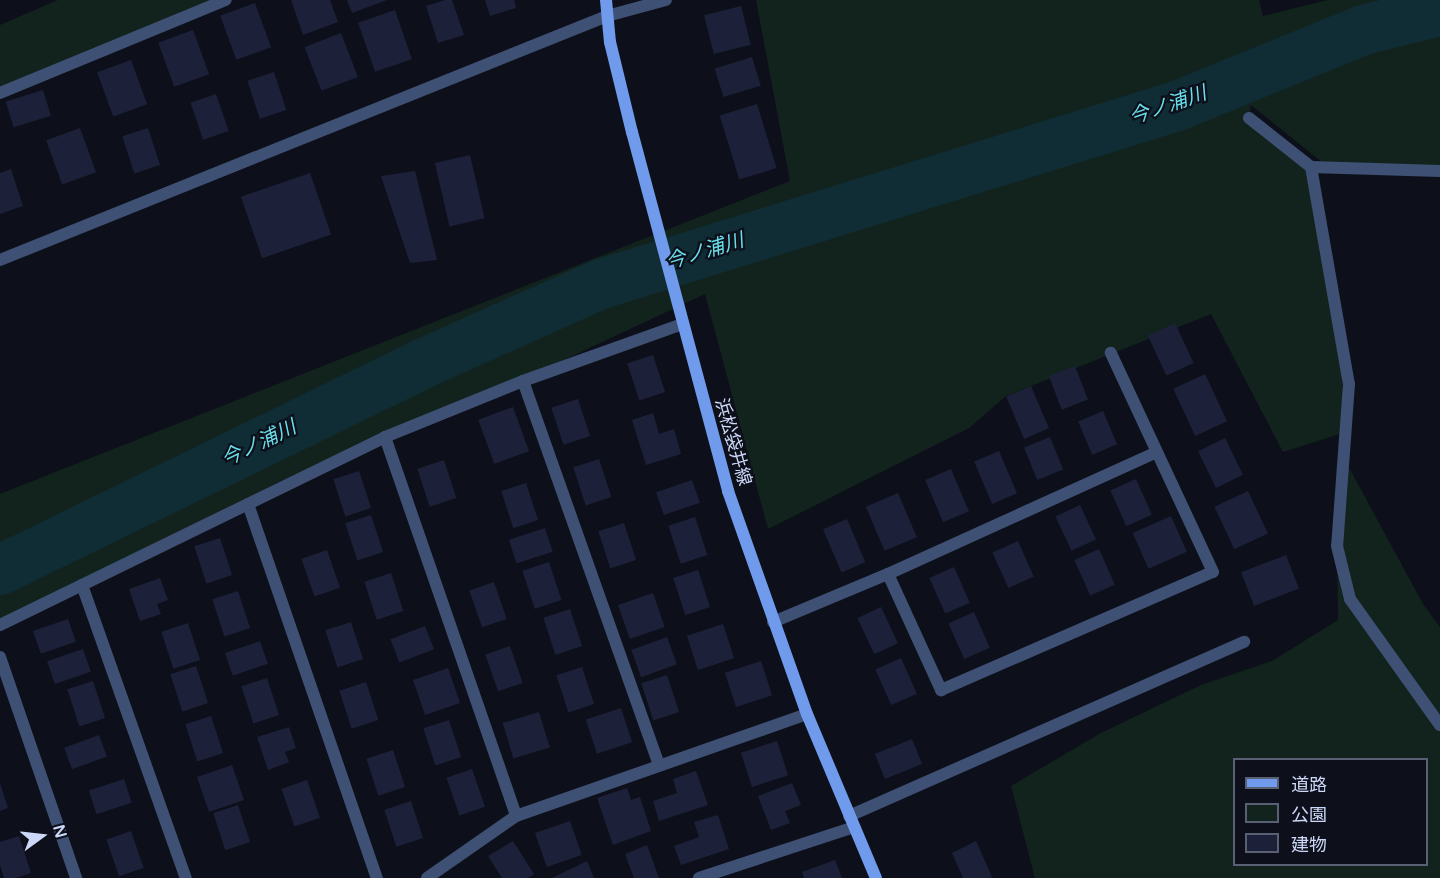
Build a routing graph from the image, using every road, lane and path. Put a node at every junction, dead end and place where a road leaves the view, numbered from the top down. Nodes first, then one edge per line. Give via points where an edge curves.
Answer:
1 (226, 0) edge
2 (606, 0) edge
3 (666, 0) edge
4 (607, 16) junction
5 (0, 93) edge
6 (1249, 118) dead end
7 (1311, 167) junction
8 (1440, 171) edge
9 (0, 260) edge
10 (682, 324) junction
11 (1111, 353) dead end
12 (523, 381) junction
13 (385, 437) junction
14 (1157, 452) junction
15 (248, 504) junction
16 (888, 574) junction
17 (82, 585) junction
18 (773, 622) junction
19 (0, 626) edge
20 (1244, 642) dead end
21 (0, 657) edge
22 (807, 714) junction
23 (1440, 725) edge
24 (659, 766) junction
25 (516, 816) junction
26 (851, 821) junction
27 (76, 878) edge
28 (186, 878) edge
29 (376, 878) edge
30 (427, 878) edge
31 (699, 878) edge
32 (876, 878) edge

1 - 5 street
2 - 4 main road, 浜松袋井線
3 - 4 street
4 - 9 street
4 - 10 main road, 浜松袋井線 via 610,42
6 - 7 street
7 - 8 street
7 - 23 street via 1349,384 1337,546 1350,599
10 - 12 street
10 - 18 main road, 浜松袋井線 via 728,491
11 - 14 street
12 - 13 street
12 - 24 street
13 - 15 street
13 - 25 street
14 - 16 street
14 - 16 street via 1213,572 942,690
15 - 17 street
15 - 29 street
16 - 18 street
17 - 19 street
17 - 28 street
18 - 22 main road, 浜松袋井線
20 - 26 street
21 - 27 street
22 - 24 street
22 - 26 main road, 浜松袋井線
24 - 25 street
25 - 30 street
26 - 31 street
26 - 32 main road, 浜松袋井線

